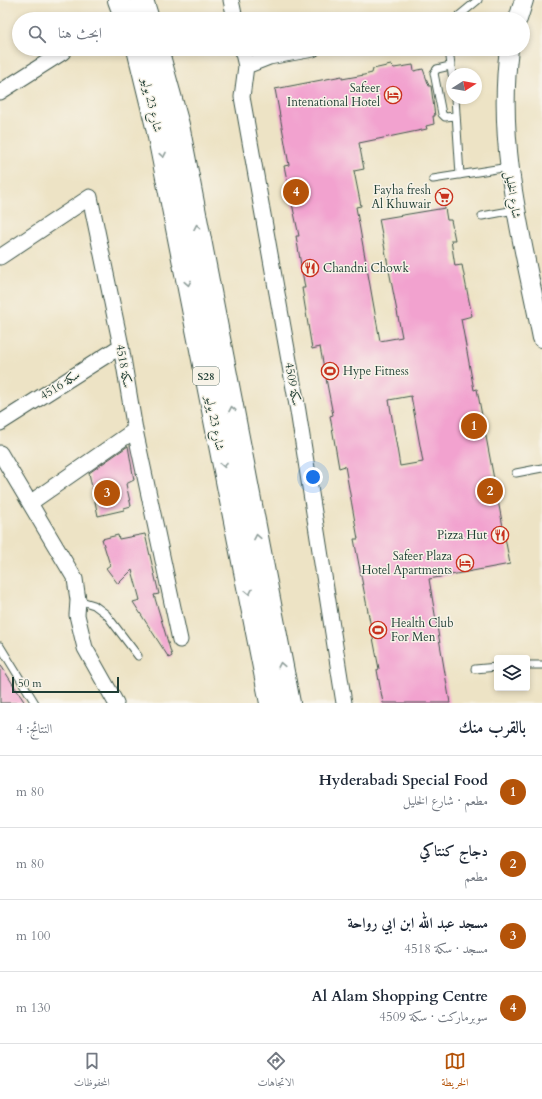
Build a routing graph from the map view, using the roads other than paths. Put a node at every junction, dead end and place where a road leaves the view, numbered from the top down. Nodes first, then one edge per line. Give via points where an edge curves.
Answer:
1 (119, 0) edge
2 (142, 0) edge
3 (231, 0) edge
4 (478, 0) edge
5 (512, 0) edge
6 (524, 0) edge
7 (123, 12) edge
8 (146, 12) edge
9 (234, 12) edge
10 (463, 12) edge
11 (509, 12) edge
12 (520, 12) edge
13 (57, 56) edge
14 (140, 56) edge
15 (159, 56) edge
16 (244, 56) edge
17 (274, 56) edge
18 (449, 56) edge
19 (508, 56) edge
20 (246, 66) junction
21 (450, 66) joint
22 (0, 92) edge
23 (455, 104) edge
24 (455, 116) junction
25 (508, 167) junction
26 (460, 175) junction
27 (433, 179) dead end
28 (515, 210) junction
29 (482, 216) dead end
30 (0, 256) edge
31 (542, 338) edge
32 (121, 346) junction
33 (0, 423) edge
34 (135, 430) junction
35 (0, 453) edge
36 (542, 468) edge
37 (516, 473) dead end
38 (30, 503) junction
39 (78, 600) junction
40 (180, 640) dead end
41 (0, 646) edge
42 (138, 656) dead end
43 (530, 665) edge
44 (542, 665) edge
45 (494, 667) edge
46 (475, 669) dead end
47 (35, 703) edge
48 (116, 703) edge
49 (271, 703) edge
50 (289, 703) edge
51 (344, 703) edge

1 - 7 main road
2 - 8 main road
3 - 9 street
4 - 10 lane
5 - 11 street
6 - 12 street
13 - 22 street
14 -> 49 main road, شارع 23 يوليو / S28 via 157,127
50 -> 15 main road, شارع 23 يوليو / S28 via 178,126
16 - 20 street, سكة 4509
17 - 20 street
18 - 21 lane
19 - 25 street, شارع الخليل via 505,99
20 - 51 street, سكة 4509 via 242,97 298,411
21 - 24 lane via 437,69 434,73 442,114 445,117
23 - 24 lane
24 - 26 lane
25 - 26 lane
25 - 28 street, شارع الخليل
26 - 27 lane
28 - 29 lane
28 - 31 street, شارع الخليل
30 - 32 street, سكة 4518 via 90,197
32 - 33 street, سكة 4516
32 - 34 street, سكة 4518
34 - 38 street
34 - 40 street, سكة 4518
35 - 38 street
36 - 37 lane
38 - 39 street via 75,579
39 - 42 lane via 94,605 106,614
39 - 48 street via 77,615 84,648
41 - 47 lane
43 - 44 lane
45 - 46 lane

